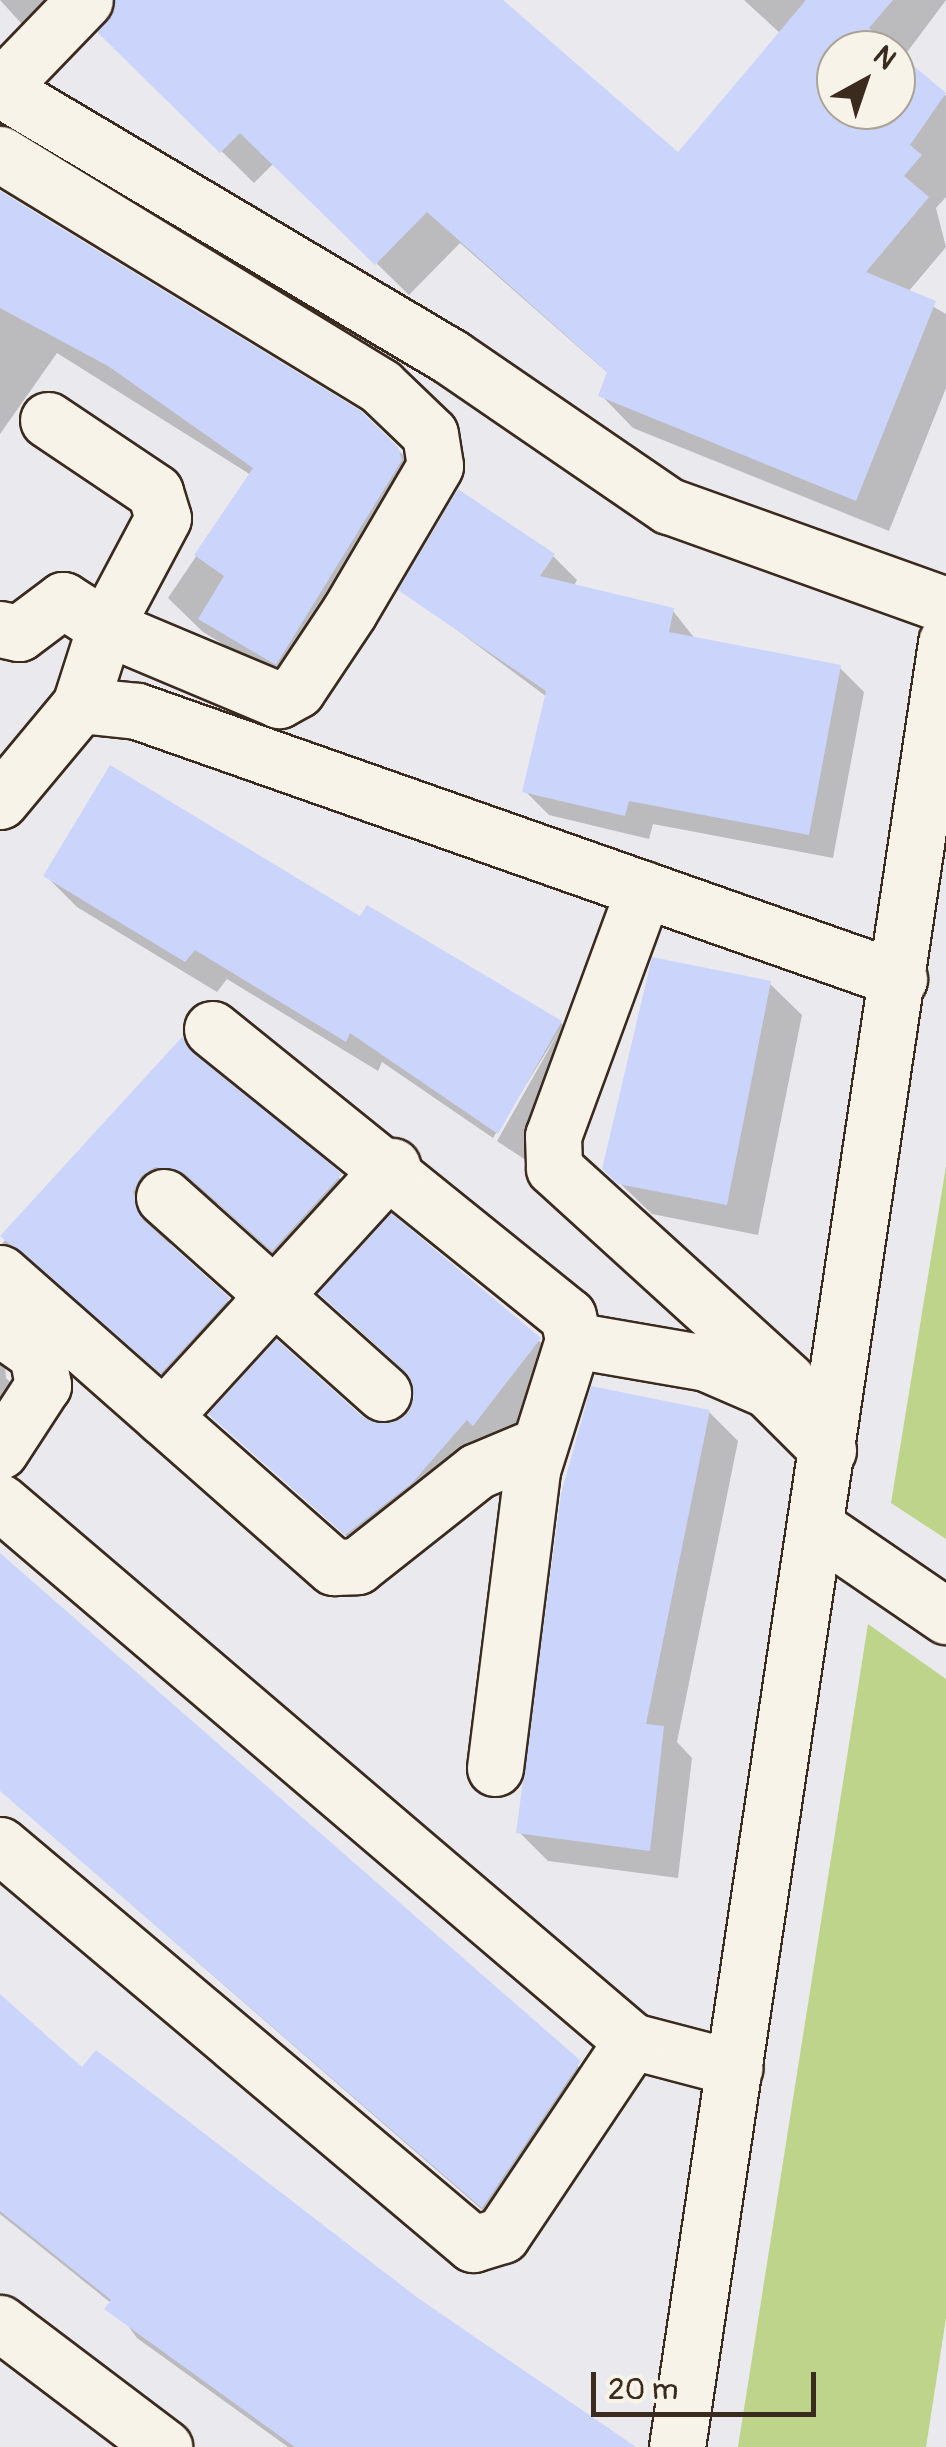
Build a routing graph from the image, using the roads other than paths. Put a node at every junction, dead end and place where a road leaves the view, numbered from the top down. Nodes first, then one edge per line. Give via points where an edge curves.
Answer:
1 (85, 0) edge
2 (0, 88) edge
3 (0, 154) edge
4 (48, 420) dead end
5 (946, 605) edge
6 (105, 627) junction
7 (0, 629) edge
8 (946, 642) edge
9 (80, 705) junction
10 (0, 802) edge
11 (644, 888) junction
12 (899, 979) junction
13 (212, 1029) dead end
14 (392, 1166) junction
15 (164, 1197) dead end
16 (0, 1273) edge
17 (275, 1295) junction
18 (0, 1328) edge
19 (572, 1340) junction
20 (383, 1392) dead end
21 (162, 1418) junction
22 (830, 1435) junction
23 (538, 1445) junction
24 (0, 1452) edge
25 (0, 1502) edge
26 (816, 1527) junction
27 (946, 1616) edge
28 (495, 1768) dead end
29 (0, 1846) edge
30 (632, 2041) junction
31 (734, 2068) junction
32 (0, 2324) edge
33 (164, 2447) edge
34 (677, 2447) edge

1 - 2 street
2 - 5 street via 451,357 669,506
3 - 6 street via 380,386 430,434 435,466 296,690 279,700
4 - 6 street via 155,492 163,518
6 - 7 street via 63,600 20,634
6 - 9 street
8 - 12 street
9 - 10 street
9 - 11 street via 137,711
11 - 12 street
11 - 22 street via 553,1136 554,1168
12 - 22 street
13 - 14 street
14 - 17 street
14 - 19 street via 568,1316
15 - 17 street
16 - 21 street
17 - 20 street
17 - 21 street
18 - 24 street via 36,1354 43,1385
19 - 22 street via 706,1363 768,1390
19 - 23 street
21 - 23 street via 334,1566 357,1566 476,1471
22 - 26 street
23 - 28 street
25 - 30 street
26 - 27 street
26 - 31 street
29 - 30 street via 473,2244 502,2235
30 - 31 street
31 - 34 street
32 - 33 street

